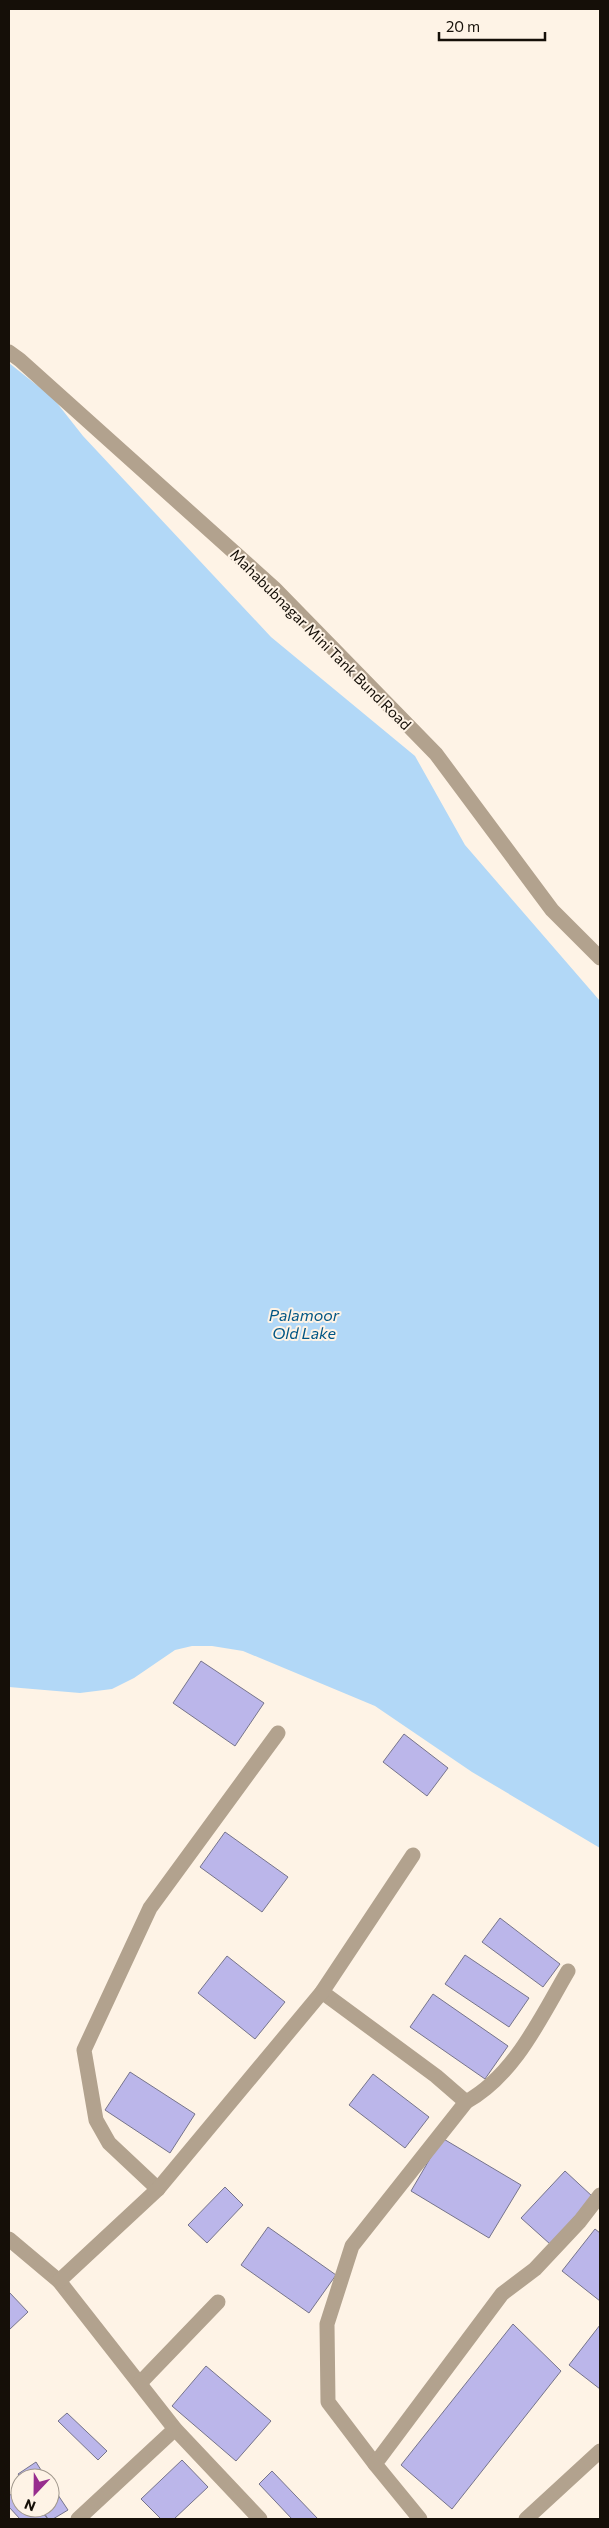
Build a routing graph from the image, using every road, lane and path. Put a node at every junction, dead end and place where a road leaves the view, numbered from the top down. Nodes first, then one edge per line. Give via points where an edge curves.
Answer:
1 (9, 352) edge
2 (600, 958) edge
3 (278, 1733) dead end
4 (413, 1855) dead end
5 (568, 1971) dead end
6 (322, 1992) junction
7 (466, 2102) junction
8 (158, 2189) junction
9 (600, 2195) edge
10 (9, 2239) edge
11 (59, 2281) junction
12 (218, 2302) dead end
13 (140, 2383) junction
14 (175, 2429) junction
15 (600, 2451) edge
16 (375, 2464) junction
17 (78, 2519) edge
18 (260, 2519) edge
19 (420, 2519) edge
20 (526, 2519) edge

1 - 2 street, Mahabubnagar Mini Tank Bund Road via 274,588 436,754 552,910
3 - 8 street via 150,1908 84,2050 96,2120 108,2143
4 - 6 street
5 - 7 street via 519,2052 484,2092
6 - 7 street
6 - 8 street
7 - 16 street via 352,2246 328,2324 328,2402
8 - 11 street
9 - 16 street via 535,2269 502,2294
10 - 11 street
11 - 13 street
12 - 13 street
13 - 14 street
14 - 17 street
14 - 18 street
15 - 20 street
16 - 19 street

